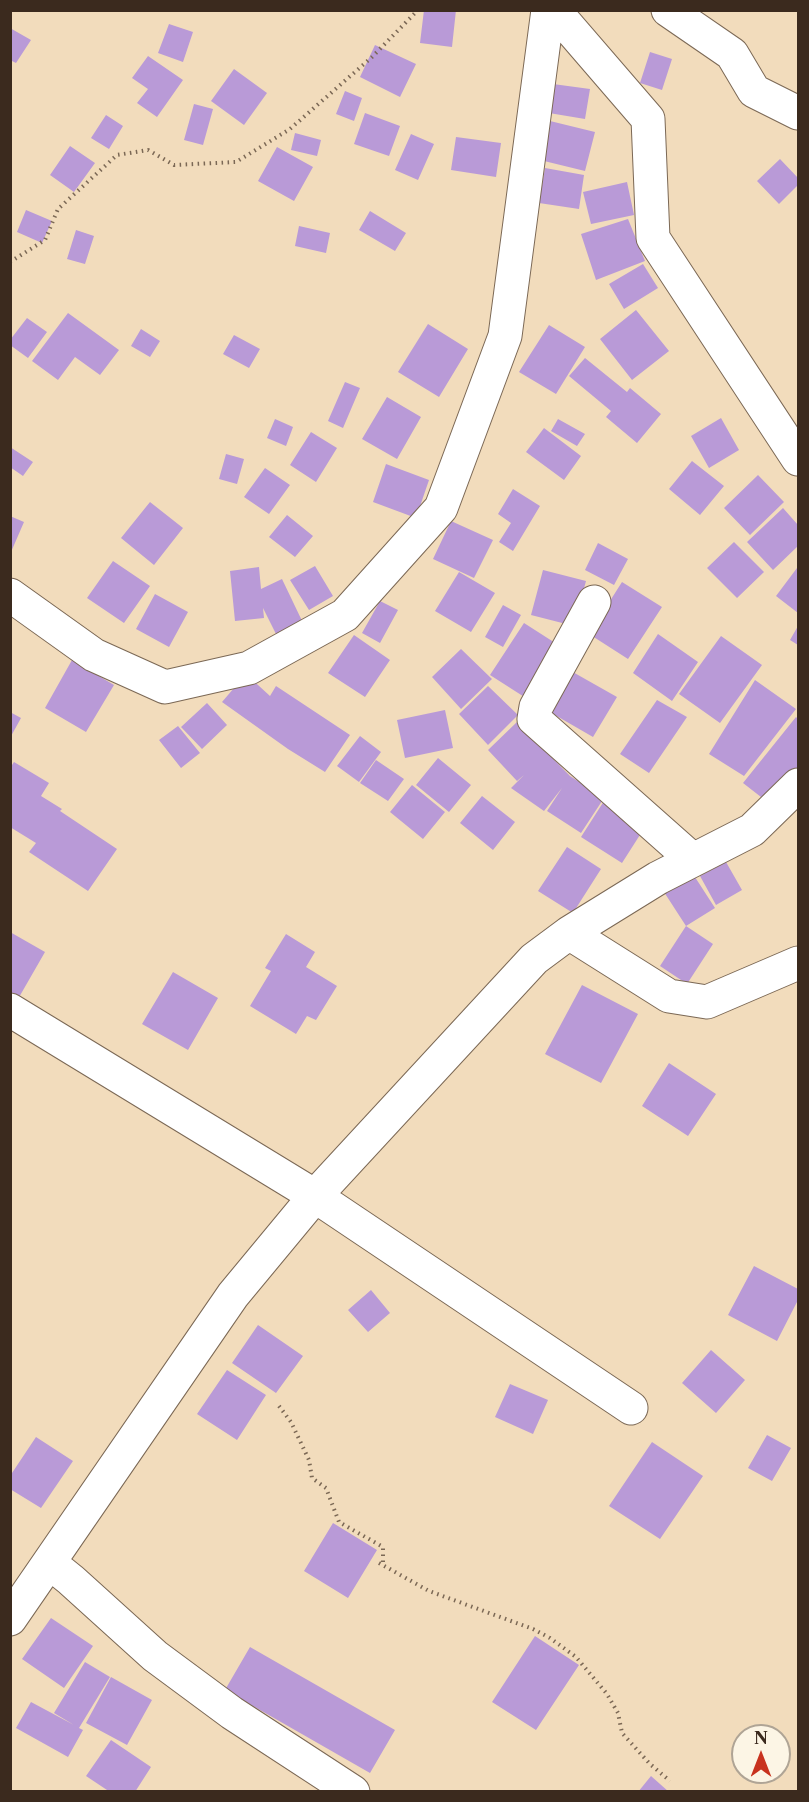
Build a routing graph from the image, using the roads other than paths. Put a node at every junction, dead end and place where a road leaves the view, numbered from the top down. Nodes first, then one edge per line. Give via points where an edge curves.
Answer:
1 (548, 10) edge
2 (554, 10) edge
3 (668, 10) edge
4 (798, 113) edge
5 (798, 459) edge
6 (10, 595) edge
7 (594, 602) dead end
8 (798, 785) edge
9 (693, 860) junction
10 (569, 933) junction
11 (798, 963) edge
12 (10, 1010) edge
13 (315, 1196) junction
14 (631, 1408) dead end
15 (50, 1563) junction
16 (13, 1608) edge
17 (353, 1791) edge

1 - 6 street via 505,336 441,508 345,615 249,668 165,687 94,655
2 - 5 street via 648,119 653,238
3 - 4 street via 732,54 754,91
7 - 9 street via 536,707 534,719
8 - 9 street via 752,830
9 - 10 street
10 - 11 street via 669,996 707,1002
10 - 13 street via 534,959
12 - 13 street
13 - 14 street
13 - 15 street via 233,1295
15 - 16 street
15 - 17 street via 155,1656 214,1701

